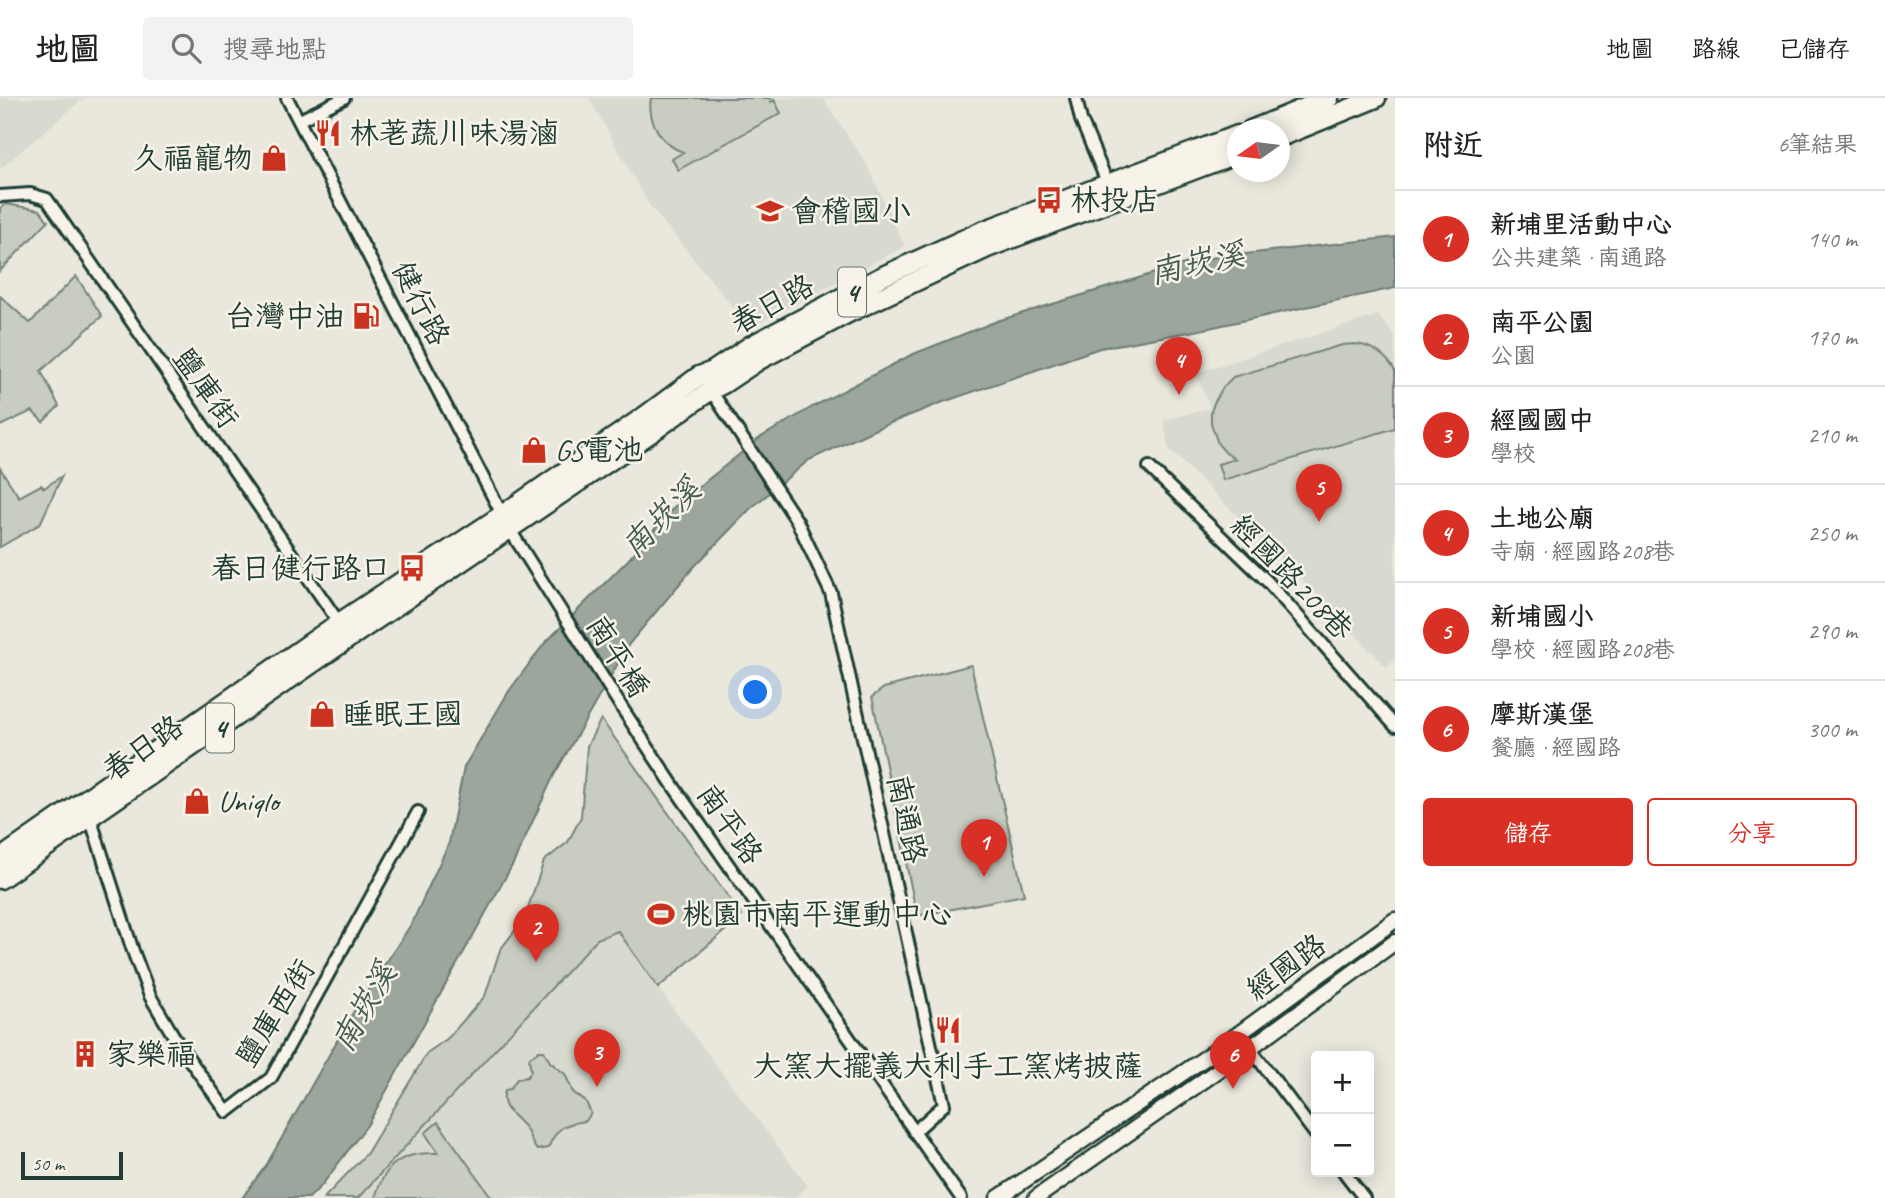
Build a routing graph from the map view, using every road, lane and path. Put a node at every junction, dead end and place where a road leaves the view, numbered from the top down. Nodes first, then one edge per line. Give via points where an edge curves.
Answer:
1 (287, 98) edge
2 (344, 98) edge
3 (1076, 98) edge
4 (1329, 98) edge
5 (1376, 98) edge
6 (1278, 119) edge
7 (300, 120) junction
8 (1290, 132) edge
9 (1227, 139) edge
10 (1227, 157) edge
11 (1108, 184) junction
12 (3, 195) edge
13 (1115, 201) junction
14 (705, 383) junction
15 (1149, 467) dead end
16 (506, 523) junction
17 (339, 622) junction
18 (349, 638) junction
19 (1395, 726) edge
20 (674, 787) joint
21 (88, 810) junction
22 (418, 812) dead end
23 (0, 859) edge
24 (0, 879) edge
25 (1395, 920) edge
26 (1395, 942) edge
27 (1250, 1048) junction
28 (1311, 1128) edge
29 (914, 1132) junction
30 (1348, 1177) edge
31 (961, 1198) edge
32 (998, 1198) edge
33 (1036, 1198) edge
34 (1364, 1198) edge

1 - 7 street, 健行路
2 - 7 street
3 - 11 street
4 - 6 main road
5 - 8 main road
7 - 16 street, 健行路
9 - 11 main road, 春日路 / 4
10 - 13 main road, 春日路 / 4
11 - 13 street
11 - 14 main road, 春日路 / 4 via 980,232 892,272 750,346 713,371
12 - 17 street, 鹽庫街 via 47,199
13 - 14 main road, 春日路 / 4 via 975,254 850,312 723,384
14 - 16 main road, 春日路 / 4 via 655,430
14 - 29 street, 南通路 via 791,511 831,593 944,1105
15 - 19 street, 經國路208巷 via 1268,582
16 - 17 main road, 春日路 / 4 via 410,575
16 - 18 main road, 春日路 / 4 via 416,594
16 - 20 street, 南平橋
17 - 18 street, 鹽庫街
17 - 21 main road, 春日路 / 4
18 - 21 main road, 春日路 / 4
20 - 29 street, 南平路
21 - 22 street, 鹽庫西街 via 150,996 227,1112 271,1078
21 - 23 main road, 春日路 / 4
21 - 24 main road, 春日路 / 4
25 - 32 street, 經國路 via 1211,1054
26 - 27 street, 經國路
27 - 28 street
27 - 33 street, 經國路
29 - 31 street, 南平路
30 - 34 street

